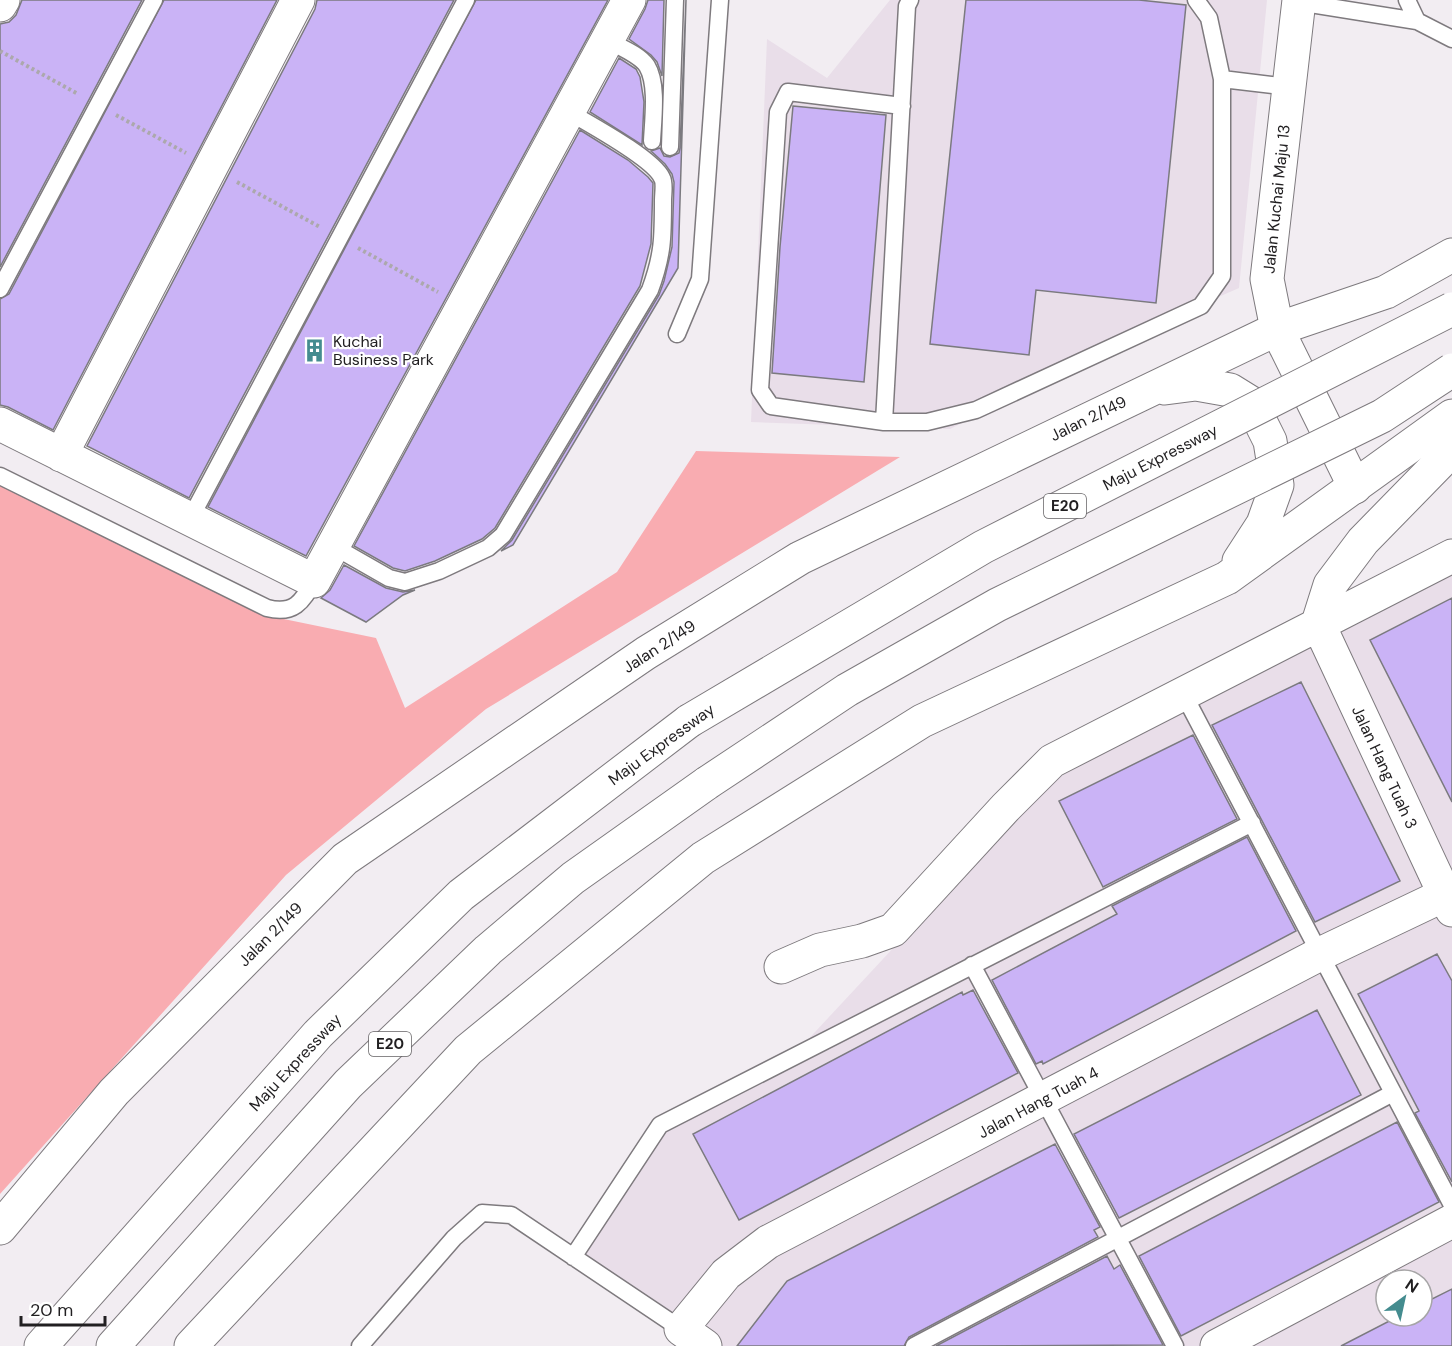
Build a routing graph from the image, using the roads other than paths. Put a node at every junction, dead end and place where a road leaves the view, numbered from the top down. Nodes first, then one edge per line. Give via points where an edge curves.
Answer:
1 (3, 0) edge
2 (154, 0) edge
3 (298, 0) edge
4 (466, 0) edge
5 (629, 0) edge
6 (675, 0) edge
7 (720, 0) edge
8 (910, 0) edge
9 (1196, 0) edge
10 (1407, 0) edge
11 (1298, 1) edge
12 (0, 5) edge
13 (1416, 21) junction
14 (1452, 39) edge
15 (607, 40) junction
16 (1222, 79) junction
17 (1289, 87) junction
18 (902, 106) junction
19 (569, 112) junction
20 (652, 141) dead end
21 (670, 147) dead end
22 (1452, 255) edge
23 (0, 289) edge
24 (1452, 309) edge
25 (1277, 329) junction
26 (677, 334) dead end
27 (1452, 370) edge
28 (1145, 391) junction
29 (1452, 416) edge
30 (884, 422) junction
31 (0, 424) edge
32 (1452, 450) edge
33 (61, 454) junction
34 (0, 476) edge
35 (1355, 487) junction
36 (190, 519) junction
37 (333, 546) junction
38 (1452, 556) edge
39 (1227, 578) junction
40 (314, 581) junction
41 (1318, 623) junction
42 (1184, 693) junction
43 (1252, 823) junction
44 (1448, 902) edge
45 (1320, 954) junction
46 (972, 965) junction
47 (781, 967) dead end
48 (1393, 1093) junction
49 (1044, 1099) junction
50 (1452, 1205) edge
51 (1452, 1221) edge
52 (0, 1228) edge
53 (1117, 1238) junction
54 (573, 1257) junction
55 (693, 1338) edge
56 (41, 1346) edge
57 (113, 1346) edge
58 (191, 1346) edge
59 (360, 1346) edge
60 (914, 1346) edge
61 (1175, 1346) edge
62 (1217, 1346) edge

1 - 12 main road
2 - 23 lane
3 - 33 main road
4 - 36 lane
5 - 15 main road
6 - 21 lane
7 - 26 lane via 700,279
8 - 18 lane
9 - 16 lane via 1209,18
10 - 13 lane
11 - 13 lane
11 - 17 main road, Jalan Kuchai Maju 13
13 - 14 lane
15 - 19 main road
15 - 20 lane via 646,65 654,101
16 - 17 lane
16 - 30 lane via 1222,276 1200,306 976,410 927,422
17 - 25 main road, Jalan Kuchai Maju 13 via 1267,279
18 - 30 lane
18 - 30 lane via 788,92 778,112 760,390 771,406
19 - 37 main road
19 - 37 lane via 639,155 663,178 664,244 650,290 503,535 488,548 405,582 389,578
22 - 25 main road, Jalan 2/149 via 1386,292
24 - 56 main road, Maju Expressway / E20, bridge via 984,547 689,721 462,896 377,977 318,1034
25 - 28 main road, Jalan 2/149
25 - 35 main road, Jalan Kuchai Maju 13
27 - 57 main road, E20, bridge via 1382,416 997,605 847,690 706,783 573,878 488,950 348,1084
28 - 39 main road via 1196,384 1230,390 1251,403 1270,441 1278,485 1263,524
28 - 52 main road, Jalan 2/149 via 800,558 646,653 345,858 114,1092
29 - 35 main road
31 - 33 main road
32 - 41 main road via 1363,541 1330,585
33 - 36 main road
34 - 40 lane via 267,608 278,611 298,604
35 - 39 main road
36 - 40 main road
37 - 40 main road
38 - 41 main road
39 - 58 main road via 922,721 703,858 468,1050
41 - 42 main road
41 - 44 main road, Jalan Hang Tuah 3
42 - 43 lane
42 - 47 main road via 1052,760 893,930 820,950
43 - 45 lane
43 - 46 lane
44 - 45 main road, Jalan Hang Tuah 4
45 - 48 lane
45 - 49 main road, Jalan Hang Tuah 4
46 - 49 lane
46 - 54 lane via 660,1125
48 - 50 lane
48 - 53 lane
49 - 53 lane
49 - 55 main road, Jalan Hang Tuah 4 via 768,1242 726,1274
51 - 62 main road
53 - 60 lane
53 - 61 lane
54 - 55 lane
54 - 59 lane via 511,1215 482,1213 454,1238

